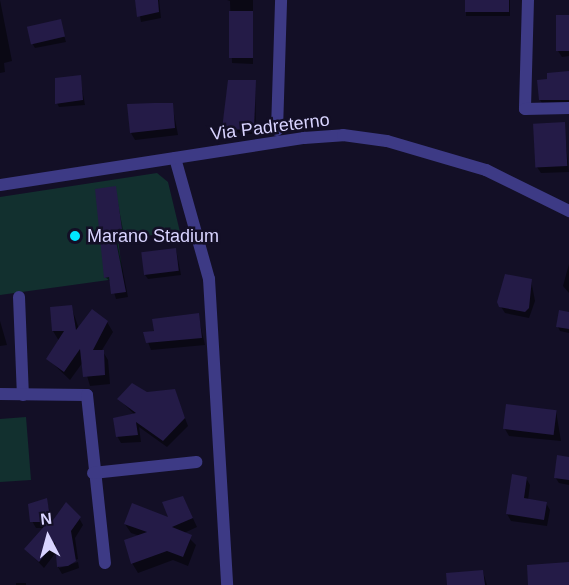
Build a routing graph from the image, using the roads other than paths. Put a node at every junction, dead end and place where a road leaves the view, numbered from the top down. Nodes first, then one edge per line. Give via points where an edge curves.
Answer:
1 (281, 0) edge
2 (528, 0) edge
3 (569, 108) edge
4 (277, 129) dead end
5 (175, 158) junction
6 (0, 185) edge
7 (569, 211) edge
8 (19, 297) dead end
9 (0, 394) edge
10 (23, 395) junction
11 (196, 462) dead end
12 (93, 473) junction
13 (105, 563) dead end
14 (227, 585) edge

1 - 4 street
2 - 3 street via 525,109
5 - 6 street, Via Padreterno
5 - 7 street, Via Padreterno via 304,138 363,137 486,170
5 - 14 street via 208,279
8 - 10 street
9 - 10 street
10 - 12 street via 87,395
11 - 12 street
12 - 13 street

